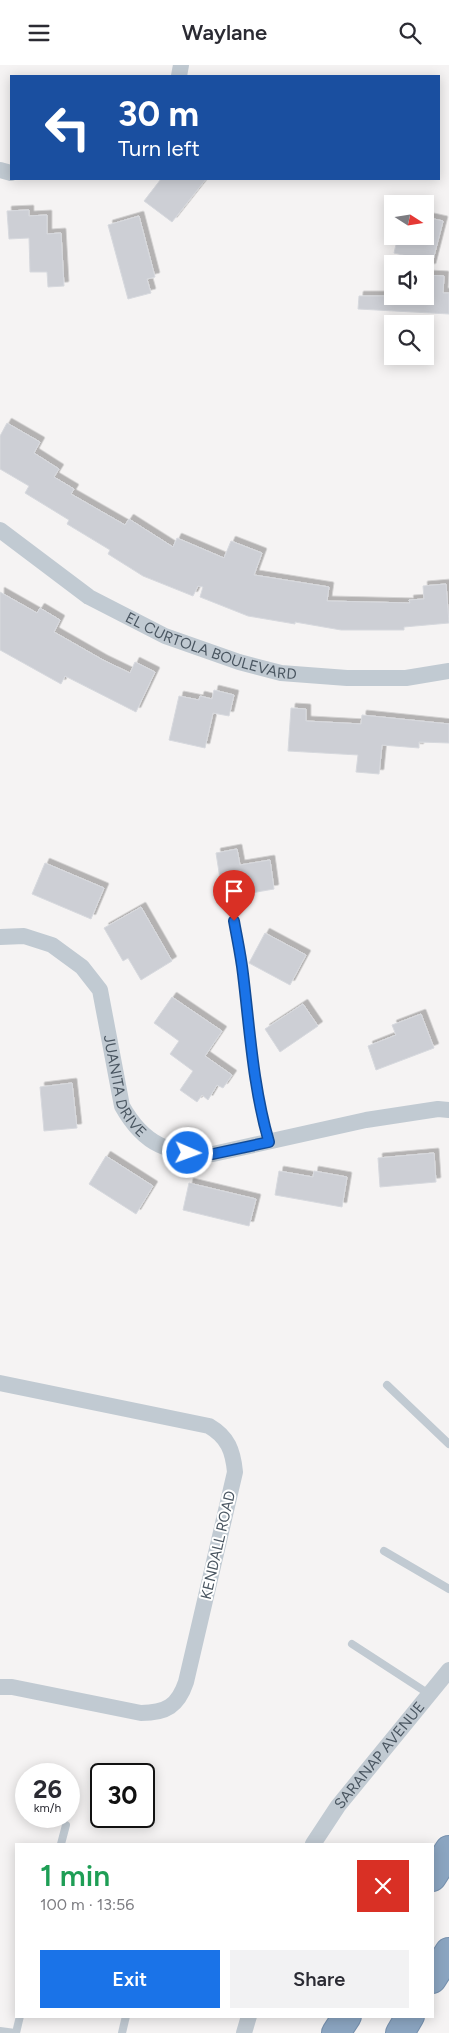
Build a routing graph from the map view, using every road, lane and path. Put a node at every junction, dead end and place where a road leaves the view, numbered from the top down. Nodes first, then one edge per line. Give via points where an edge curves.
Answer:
1 (0, 530) edge
2 (449, 671) edge
3 (234, 921) dead end
4 (0, 937) edge
5 (449, 1110) edge
6 (269, 1142) junction
7 (0, 1383) edge
8 (387, 1385) dead end
9 (449, 1444) edge
10 (384, 1551) dead end
11 (449, 1589) edge
12 (352, 1644) dead end
13 (449, 1670) edge
14 (0, 1687) edge
15 (429, 1694) junction
16 (65, 1828) edge
17 (61, 1843) edge
18 (314, 1843) edge
19 (449, 1850) edge
20 (434, 1874) edge
21 (449, 1952) edge
22 (434, 1976) edge
23 (19, 2018) edge
24 (126, 2018) edge
25 (248, 2018) edge
26 (346, 2018) edge
27 (409, 2018) edge
28 (0, 2031) edge
29 (15, 2033) edge
30 (122, 2033) edge
31 (244, 2033) edge
32 (336, 2033) edge
33 (400, 2033) edge

1 - 2 street, EL CURTOLA BOULEVARD via 89,597 165,636 239,662 281,673 347,678 406,678
3 - 6 lane via 259,1109
4 - 6 street, JUANITA DRIVE via 24,936 52,945 82,967 100,990 122,1106 131,1123 144,1136 173,1150 188,1153 213,1154
5 - 6 street, JUANITA DRIVE via 382,1117
7 - 14 street, KENDALL ROAD via 209,1426 228,1443 235,1472 182,1696 158,1713 141,1713
8 - 9 lane
10 - 11 lane
12 - 15 lane
13 - 15 street, SARANAP AVENUE
15 - 18 street, SARANAP AVENUE via 338,1806
16 - 17 lane
19 - 20 highway
21 - 22 highway
23 - 29 lane
24 - 30 lane
25 - 31 street
26 - 32 highway
27 - 33 highway
28 - 29 lane

